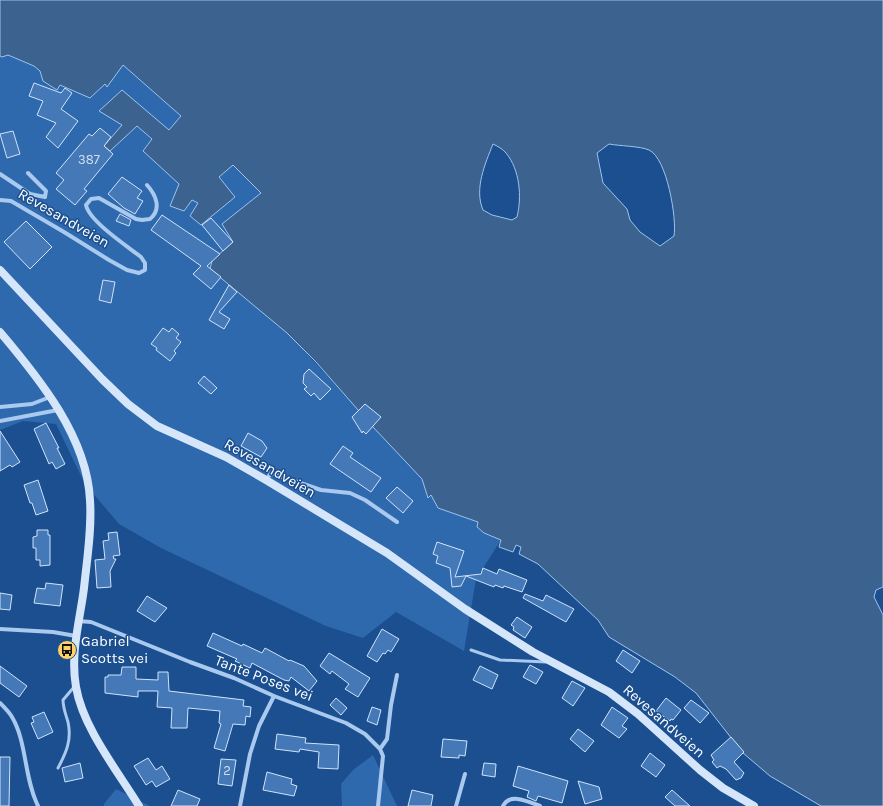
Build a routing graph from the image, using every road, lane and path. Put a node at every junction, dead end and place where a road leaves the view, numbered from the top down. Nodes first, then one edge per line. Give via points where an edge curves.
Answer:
1 (28, 173) dead end
2 (0, 174) edge
3 (147, 185) dead end
4 (0, 195) edge
5 (1, 200) edge
6 (0, 270) edge
7 (0, 332) edge
8 (51, 397) junction
9 (0, 407) edge
10 (59, 410) junction
11 (0, 421) edge
12 (266, 480) junction
13 (397, 522) dead end
14 (78, 621) junction
15 (0, 629) edge
16 (76, 636) junction
17 (471, 650) dead end
18 (552, 662) junction
19 (397, 675) dead end
20 (76, 686) junction
21 (274, 696) junction
22 (0, 703) edge
23 (380, 749) junction
24 (58, 768) dead end
25 (465, 774) dead end
26 (38, 806) edge
27 (139, 806) edge
28 (240, 806) edge
29 (378, 806) edge
30 (456, 806) edge
31 (503, 806) edge
32 (540, 806) edge
33 (754, 806) edge

1 - 2 street via 46,191 45,196 30,194
3 - 5 street, Revesandveien via 156,200 156,210 150,219 136,219 100,198 91,199 86,205 97,222 141,257 145,263 145,270 139,273 121,267 11,201
4 - 5 street
6 - 12 main road, Revesandveien via 128,404 158,426 226,457
7 - 8 main road
8 - 9 street via 32,404
8 - 10 main road
10 - 11 street
10 - 14 main road via 80,456 90,499 85,573
12 - 13 street via 271,473 322,490 350,493
12 - 18 main road, Revesandveien via 387,553 465,609
14 - 16 main road
14 - 21 street, Tante Poses vei via 99,625
15 - 16 street
16 - 20 main road
17 - 18 lane, Revesandveien via 500,660
18 - 33 main road, Revesandveien via 609,692 638,714 717,784
19 - 23 street via 387,739
20 - 24 lane via 63,700 69,741
20 - 27 main road via 89,724
21 - 23 street, Tante Poses vei via 346,723 365,734
21 - 28 street via 259,726 250,754
22 - 26 street via 12,716 18,729 27,777
23 - 29 street via 383,765
25 - 30 street
31 - 32 street via 508,800 514,799

